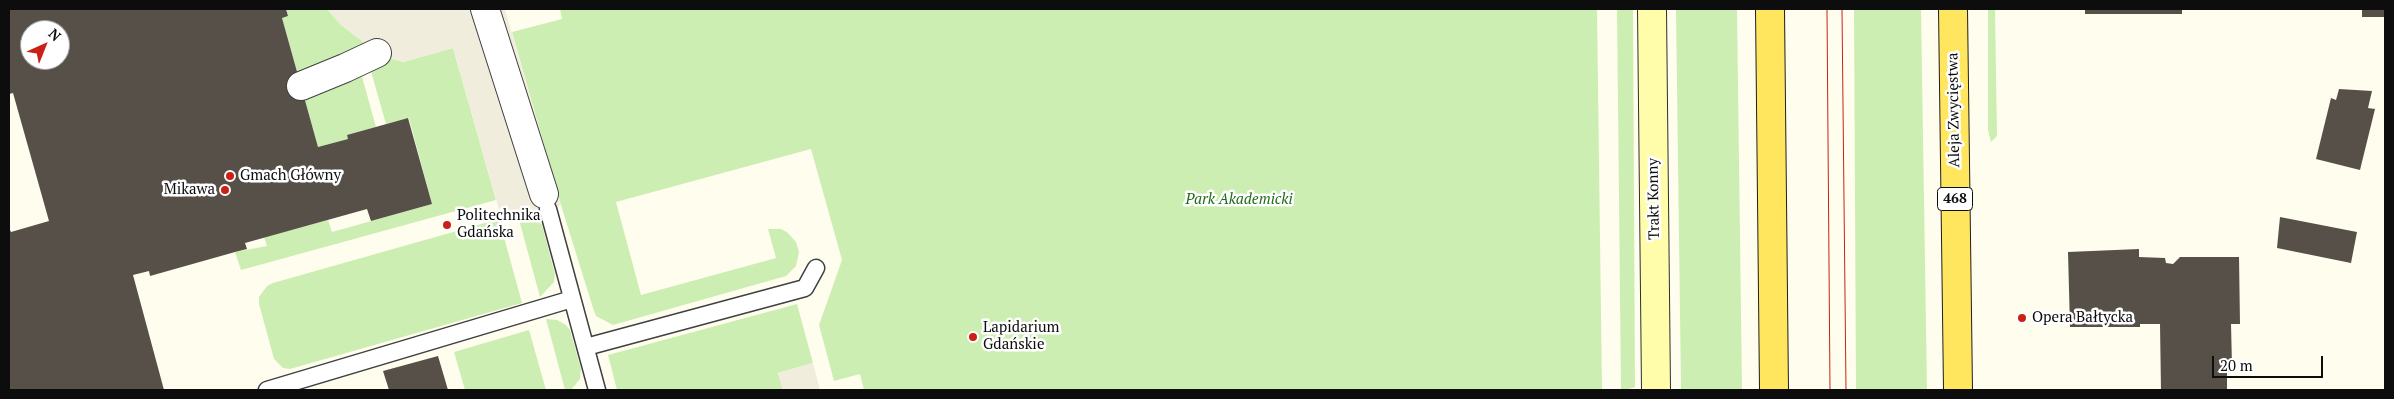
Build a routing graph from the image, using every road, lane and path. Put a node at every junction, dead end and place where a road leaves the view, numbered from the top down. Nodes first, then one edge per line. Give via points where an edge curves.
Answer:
1 (485, 9) edge
2 (1652, 9) edge
3 (1770, 9) edge
4 (1953, 9) edge
5 (377, 53) dead end
6 (301, 86) dead end
7 (546, 201) joint
8 (816, 268) dead end
9 (572, 299) junction
10 (586, 347) junction
11 (267, 390) edge
12 (597, 390) edge
13 (1656, 390) edge
14 (1774, 390) edge
15 (1958, 390) edge

1 - 7 street
2 - 13 street, Trakt Konny
3 - 14 main road
4 - 15 main road, Aleja Zwycięstwa / 468
5 - 6 street
7 - 9 lane
8 - 10 lane via 805,288
9 - 10 lane
9 - 11 lane
10 - 12 lane

